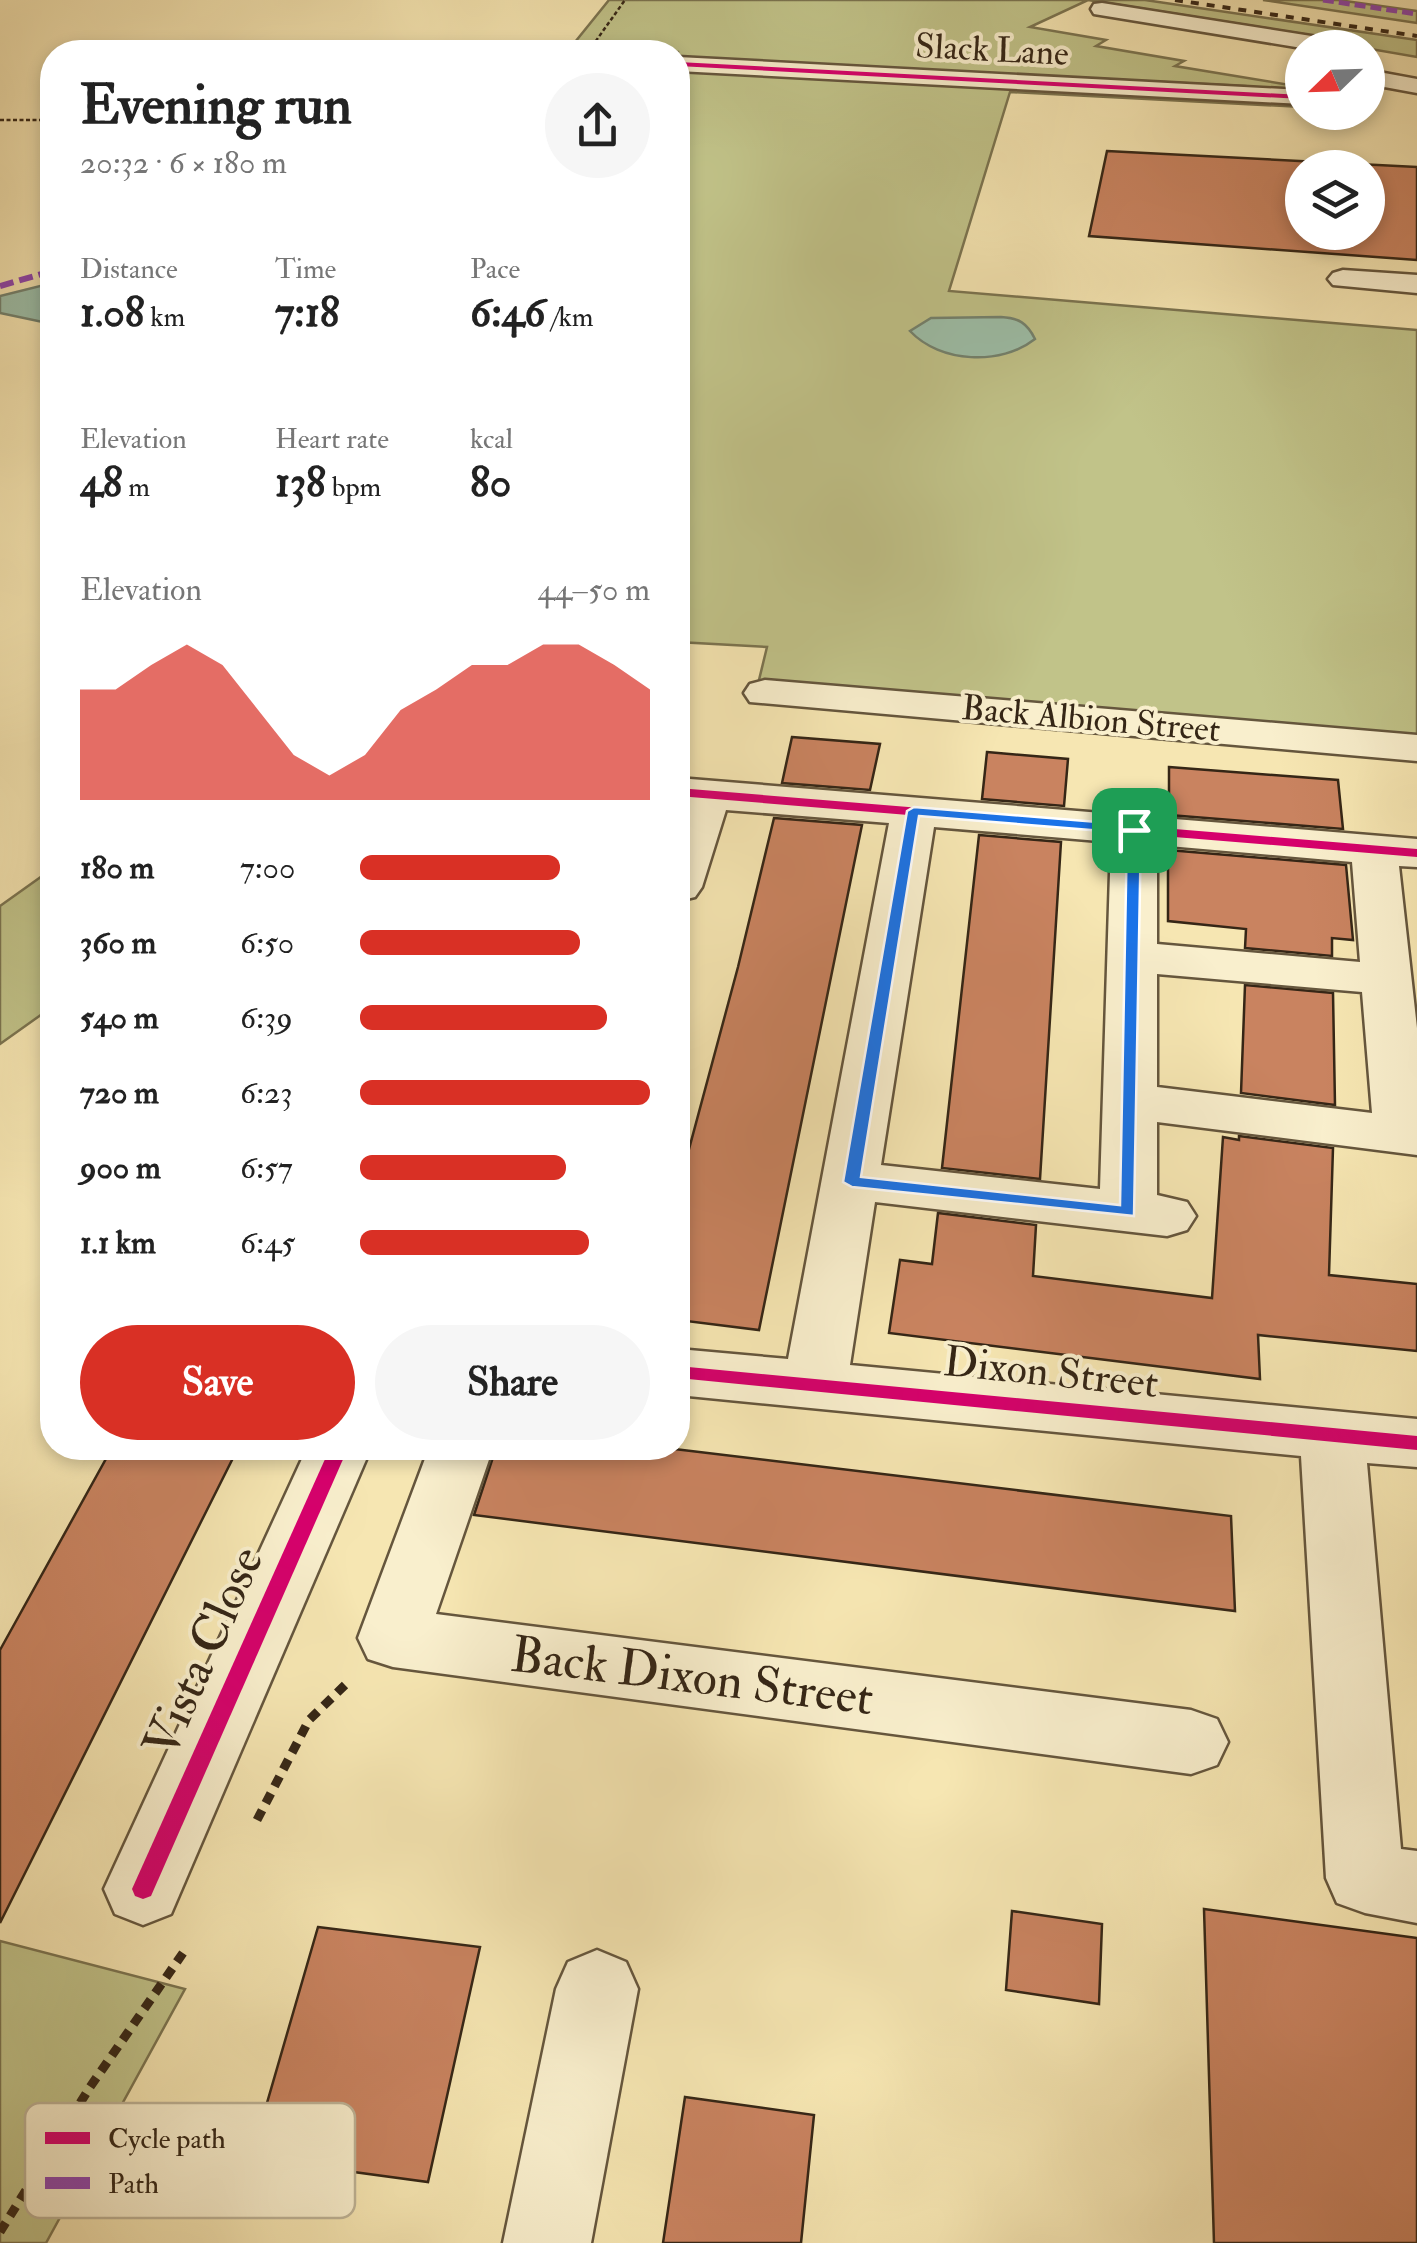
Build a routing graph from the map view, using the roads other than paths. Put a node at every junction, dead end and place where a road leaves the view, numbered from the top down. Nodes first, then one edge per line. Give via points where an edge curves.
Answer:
1 (1102, 9) dead end
2 (1285, 39) edge
3 (690, 65) edge
4 (1190, 66) dead end
5 (1385, 81) edge
6 (1285, 82) edge
7 (1417, 88) edge
8 (1385, 89) edge
9 (1285, 95) edge
10 (1385, 101) edge
11 (1417, 102) edge
12 (1343, 278) dead end
13 (1417, 284) edge
14 (765, 694) dead end
15 (1417, 748) edge
16 (693, 794) edge
17 (914, 811) junction
18 (1134, 830) junction
19 (1395, 851) edge
20 (1132, 957) junction
21 (1386, 979) junction
22 (1130, 1101) junction
23 (1409, 1136) edge
24 (852, 1182) junction
25 (690, 1373) edge
26 (816, 1385) junction
27 (1332, 1435) junction
28 (1417, 1443) edge
29 (334, 1460) edge
30 (457, 1460) edge
31 (1191, 1742) dead end
32 (1417, 1887) edge
33 (143, 1888) dead end
34 (597, 1990) dead end
35 (547, 2243) edge

1 - 2 street
3 - 9 street, Slack Lane
4 - 6 street
5 - 7 street
7 - 8 street
10 - 11 street
12 - 13 street
14 - 15 street, Back Albion Street
16 - 17 street
17 - 18 street
17 - 24 street
18 - 19 street
18 - 20 street
19 - 21 street
20 - 21 street
20 - 22 street
21 - 23 street
22 - 23 street
22 - 24 street via 1148,1214
24 - 26 street
25 - 26 street, Dixon Street
26 - 27 street, Dixon Street
27 - 28 street, Dixon Street
27 - 32 street via 1365,1878
29 - 33 street, Vista Close
30 - 31 street, Back Dixon Street via 394,1638
34 - 35 street

